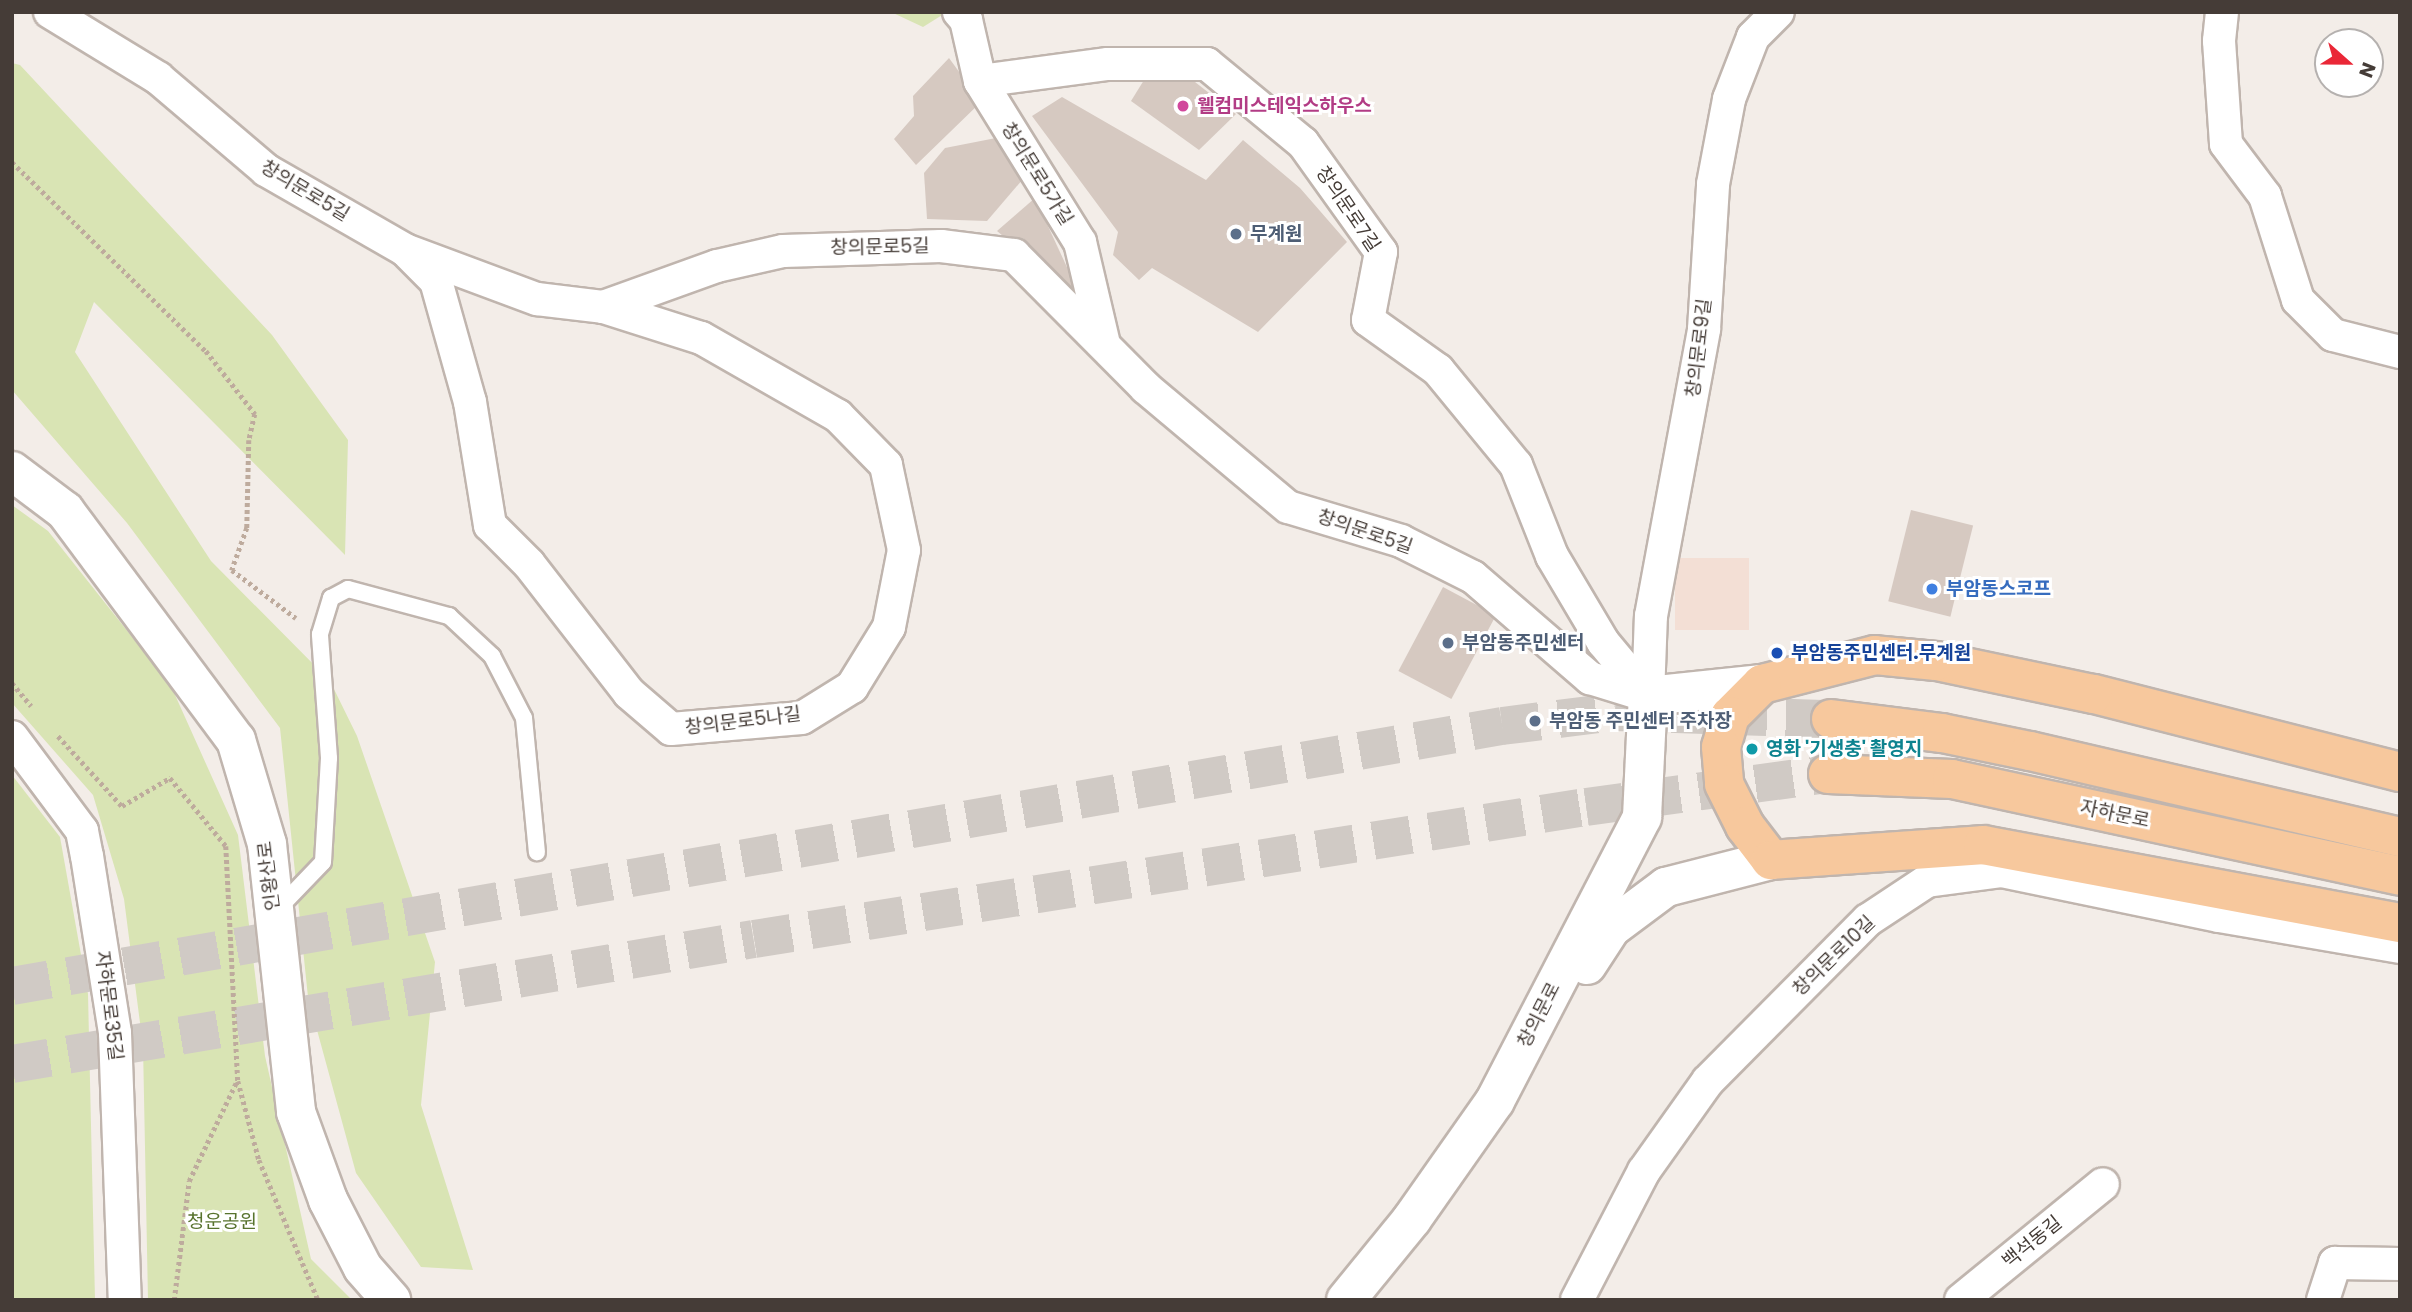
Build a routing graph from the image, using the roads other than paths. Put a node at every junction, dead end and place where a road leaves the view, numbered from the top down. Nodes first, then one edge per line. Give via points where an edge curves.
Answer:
1 (50, 12) edge
2 (960, 12) edge
3 (1778, 12) edge
4 (2222, 12) edge
5 (980, 81) junction
6 (405, 250) junction
7 (603, 307) junction
8 (1103, 340) junction
9 (2400, 352) edge
10 (12, 471) edge
11 (1762, 684) junction
12 (1648, 696) junction
13 (1831, 719) tunnel mouth
14 (12, 737) edge
15 (2400, 772) edge
16 (1828, 774) tunnel mouth
17 (2400, 837) edge
18 (537, 852) dead end
19 (1771, 860) junction
20 (2400, 876) edge
21 (273, 914) junction
22 (2400, 923) edge
23 (2400, 947) edge
24 (1557, 980) junction
25 (2103, 1184) dead end
26 (2400, 1264) edge
27 (125, 1300) edge
28 (391, 1300) edge
29 (1346, 1300) edge
30 (1577, 1300) edge
31 (1961, 1300) edge
32 (2323, 1300) edge

1 - 6 street, 창의문로5길 via 158,78 266,170
2 - 5 street, 창의문로5가길 via 966,20
3 - 12 street, 창의문로9길 via 1753,37 1729,99 1713,184 1704,330 1651,616
4 - 9 street via 2219,41 2226,144 2265,196 2298,300 2333,335
5 - 8 street, 창의문로5가길 via 1080,242
5 - 12 street, 창의문로7길 via 1108,64 1207,64 1303,144 1381,253 1367,320 1438,370 1516,465 1552,556 1603,642
6 - 7 street, 창의문로5길 via 537,299
6 - 7 street, 창의문로5나길 via 436,281 470,402 490,525 529,564 629,693 671,729 802,718 852,687 889,627 904,550 886,465 838,416 713,345
7 - 8 street, 창의문로5길 via 717,267 783,251 941,246 1014,255
8 - 12 street, 창의문로5길 via 1146,387 1288,507 1401,541 1474,577 1590,678
10 - 21 street, 인왕산로 via 65,511 236,740 267,844
11 - 12 street
11 - 15 main road via 1875,655 1936,661 2093,694
11 - 19 main road via 1730,716 1721,747 1724,785 1745,826
12 - 24 street, 창의문로 via 1643,817
13 - 17 main road via 1942,733 2030,751
14 - 27 street, 자하문로35길 via 67,808 84,843 115,1033
16 - 20 main road, 자하문로 via 1952,779
18 - 21 lane via 524,718 492,656 449,615 348,589 331,598 320,634 329,758 323,862
19 - 22 main road via 1983,845
19 - 24 street via 1666,887 1611,928 1587,965
21 - 28 street, 인왕산로 via 296,1112 328,1200 363,1268
23 - 30 street, 창의문로10길 via 2002,872 1927,881 1868,920 1708,1081 1644,1171
24 - 29 street, 창의문로 via 1495,1101 1412,1219
25 - 31 street, 백석동길
26 - 32 street via 2335,1263

